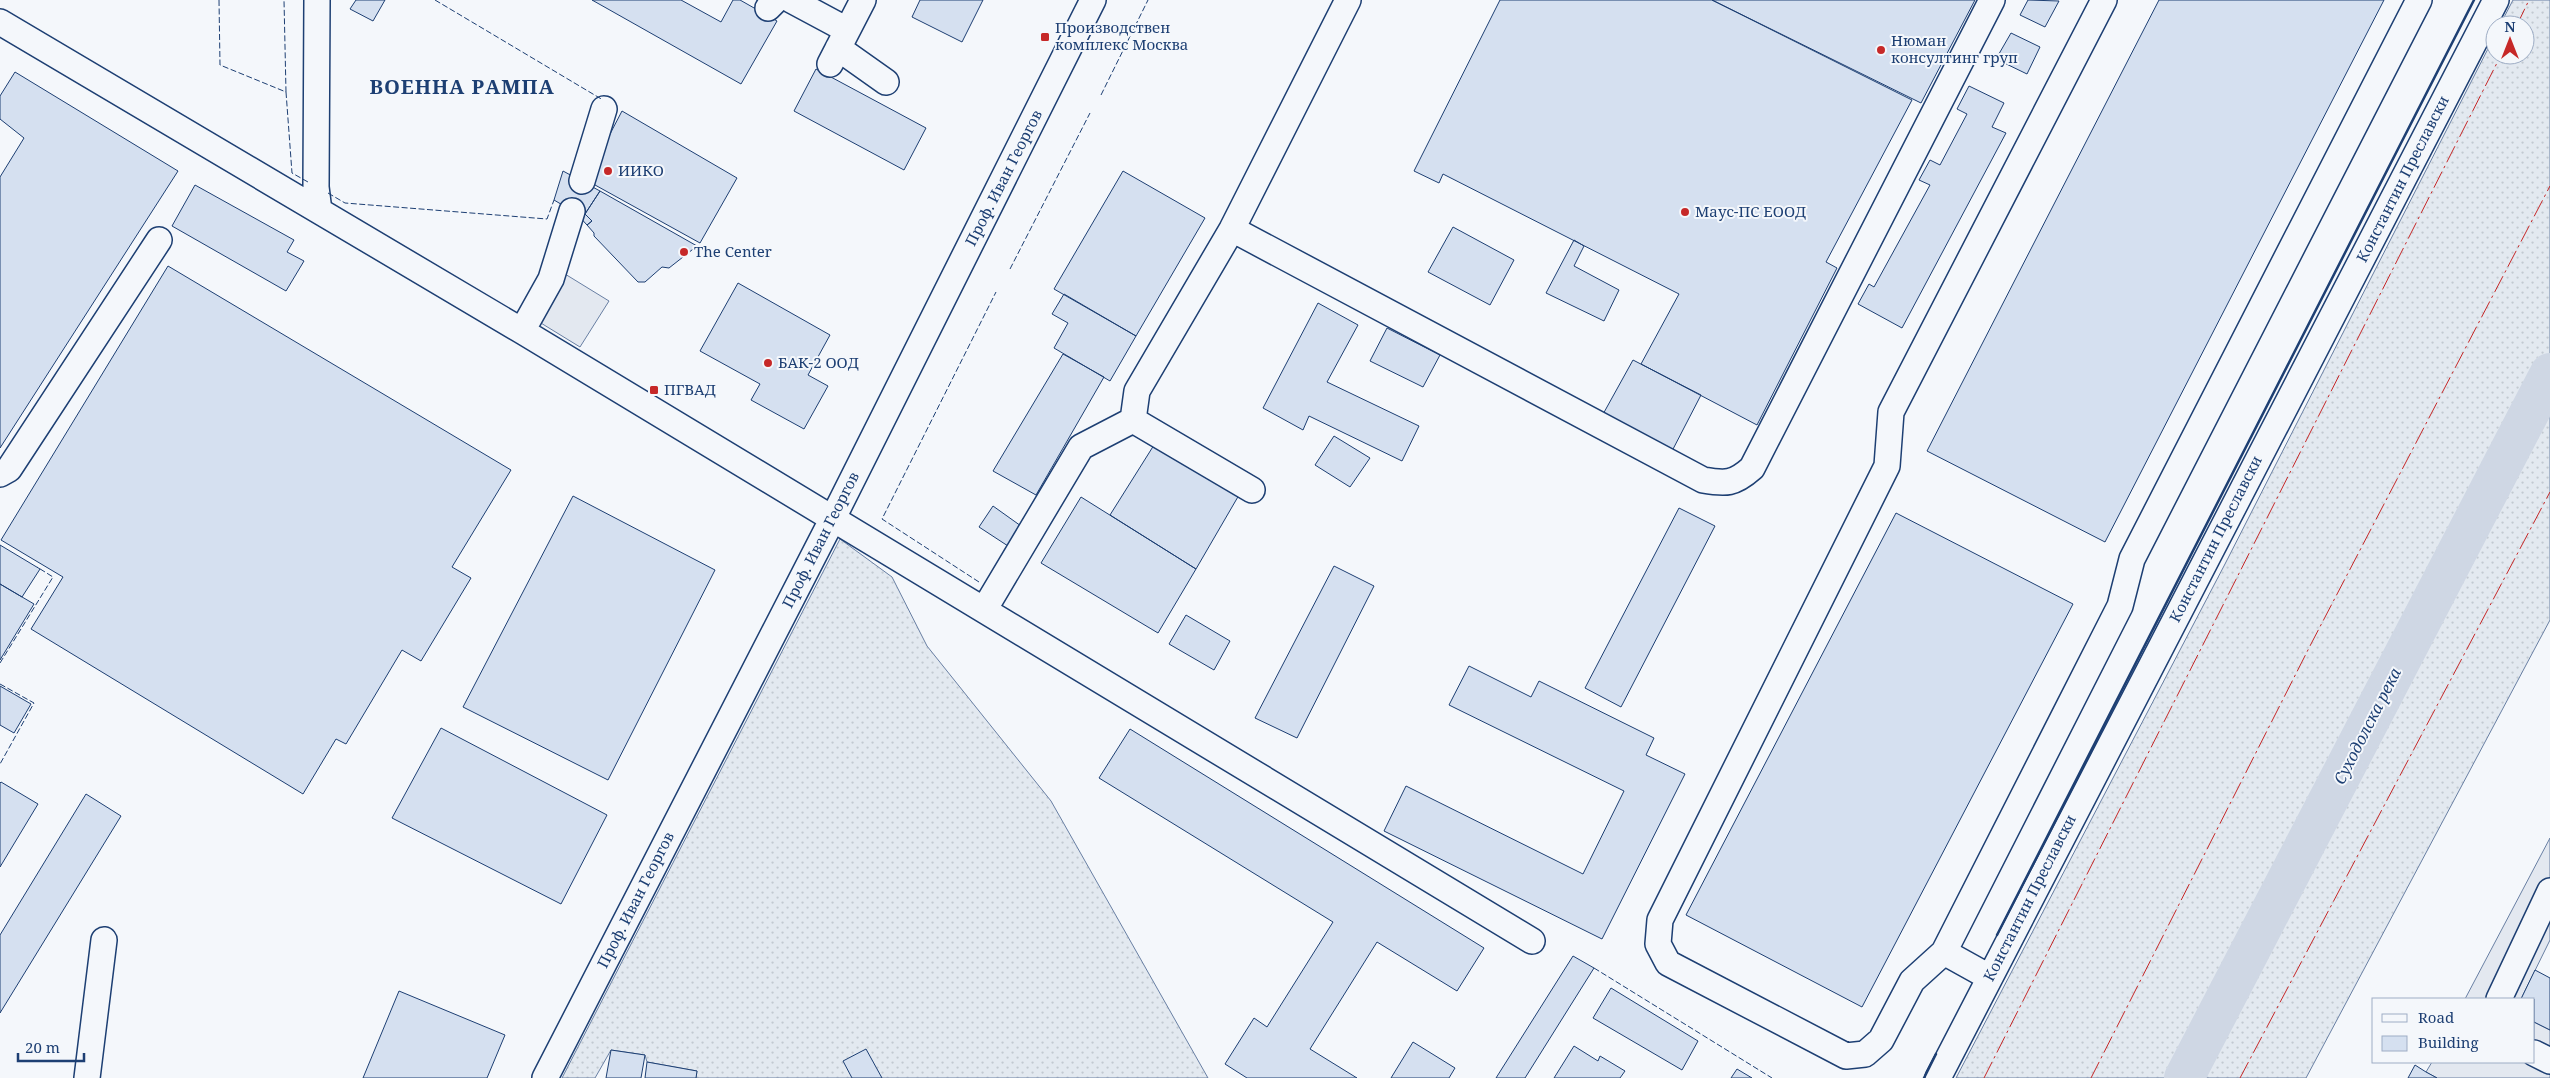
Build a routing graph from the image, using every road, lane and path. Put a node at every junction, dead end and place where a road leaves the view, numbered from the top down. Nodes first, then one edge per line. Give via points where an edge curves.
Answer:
1 (317, 0) edge
2 (791, 0) edge
3 (863, 0) edge
4 (1094, 0) edge
5 (1348, 0) edge
6 (1992, 0) edge
7 (2104, 0) edge
8 (2418, 0) edge
9 (2496, 0) edge
10 (0, 22) edge
11 (838, 47) junction
12 (886, 82) dead end
13 (604, 109) dead end
14 (582, 181) dead end
15 (319, 211) junction
16 (572, 211) dead end
17 (1232, 229) junction
18 (159, 240) dead end
19 (522, 331) junction
20 (1133, 420) junction
21 (0, 474) edge
22 (1252, 490) dead end
23 (832, 518) junction
24 (984, 610) junction
25 (2550, 891) edge
26 (104, 940) dead end
27 (1532, 941) dead end
28 (1944, 952) junction
29 (1990, 977) junction
30 (2499, 998) edge
31 (2535, 1054) edge
32 (2550, 1061) edge
33 (87, 1078) edge
34 (545, 1078) edge
35 (1938, 1078) edge

1 - 15 street via 316,187
2 - 11 street
3 - 11 street
4 - 23 street, Проф. Иван Георгов
5 - 17 street
6 - 17 street via 1752,468 1739,480 1721,483 1703,480
7 - 28 street via 1891,412 1886,466 1660,920 1658,944 1668,963 1846,1056 1865,1054 1881,1040 1912,981
8 - 28 street via 2132,559 2120,606
9 - 29 street, Константин Преславски
10 - 15 street
11 - 12 street
13 - 14 street
15 - 19 street
16 - 19 street via 551,279
17 - 20 street via 1137,391
18 - 21 street via 9,469
19 - 23 street
20 - 22 street
20 - 24 street via 1081,447
23 - 24 street
23 - 34 street, Проф. Иван Георгов
24 - 27 street
25 - 30 street
26 - 33 street
28 - 29 street
29 - 35 street, Константин Преславски
31 - 32 street

